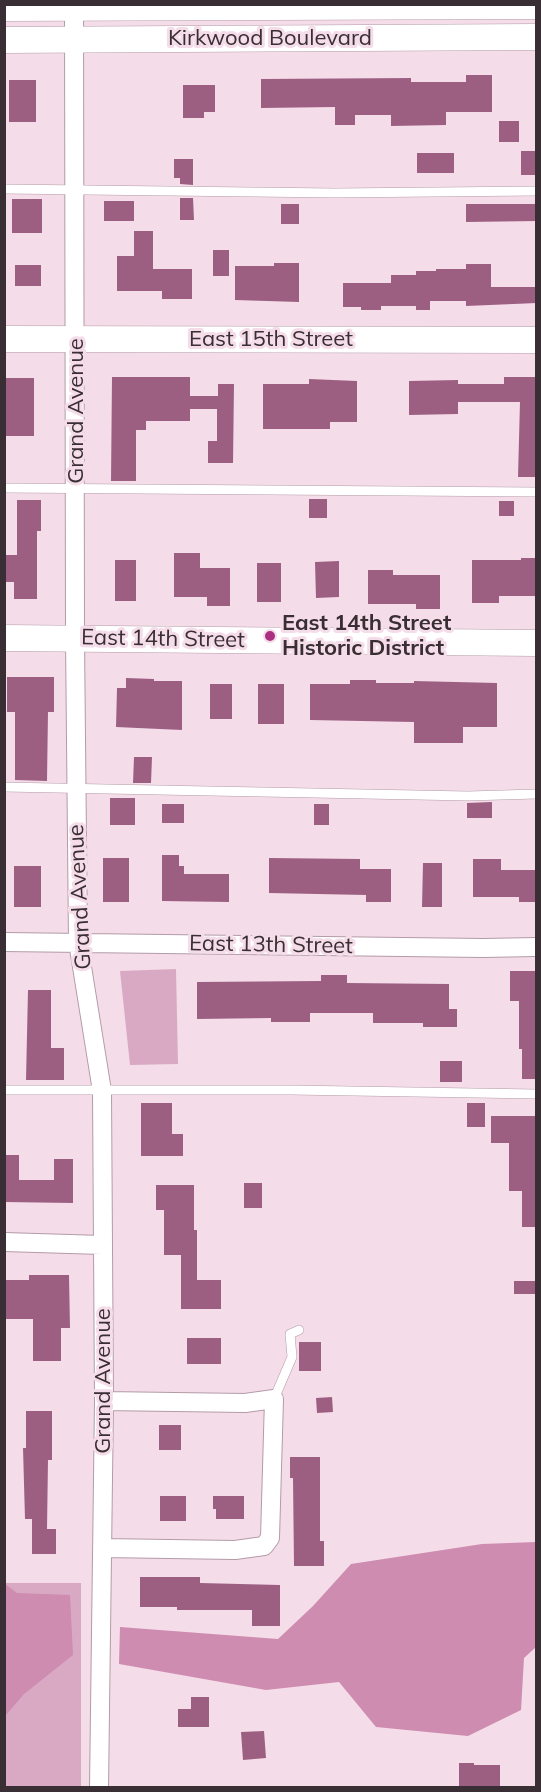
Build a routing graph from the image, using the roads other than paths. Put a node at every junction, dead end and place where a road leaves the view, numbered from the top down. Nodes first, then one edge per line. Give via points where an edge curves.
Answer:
1 (74, 6) edge
2 (205, 6) edge
3 (331, 6) edge
4 (537, 6) edge
5 (4, 8) edge
6 (537, 37) edge
7 (332, 38) junction
8 (74, 39) junction
9 (4, 40) edge
10 (75, 188) junction
11 (4, 189) edge
12 (537, 191) edge
13 (4, 339) edge
14 (76, 339) junction
15 (537, 340) edge
16 (4, 488) edge
17 (76, 489) junction
18 (537, 492) edge
19 (4, 638) edge
20 (75, 638) junction
21 (537, 643) edge
22 (4, 787) edge
23 (76, 788) junction
24 (537, 794) edge
25 (4, 942) edge
26 (78, 942) junction
27 (537, 946) edge
28 (4, 1090) edge
29 (102, 1091) junction
30 (537, 1094) edge
31 (4, 1242) edge
32 (102, 1245) junction
33 (299, 1330) dead end
34 (274, 1399) junction
35 (104, 1401) junction
36 (103, 1548) junction
37 (99, 1788) edge

1 - 2 street, Kirkwood Boulevard
1 - 5 street, Kirkwood Boulevard
1 - 8 street, Grand Avenue
2 - 3 street, Kirkwood Boulevard
3 - 4 street, Kirkwood Boulevard
3 - 7 street
6 - 7 street, Kirkwood Boulevard
7 - 8 street, Kirkwood Boulevard
8 - 9 street, Kirkwood Boulevard
8 - 10 street, Grand Avenue
10 - 11 lane
10 - 12 lane via 335,193
10 - 14 street, Grand Avenue
13 - 14 street, East 15th Street
14 - 15 street, East 15th Street
14 - 17 street, Grand Avenue
16 - 17 lane
17 - 18 lane
17 - 20 street, Grand Avenue
19 - 20 street, East 14th Street
20 - 21 street, East 14th Street
20 - 23 street, Grand Avenue
22 - 23 lane
23 - 24 lane
23 - 26 street, Grand Avenue
25 - 26 street, East 13th Street
26 - 27 street, East 13th Street
26 - 29 street, Grand Avenue
28 - 29 lane
29 - 30 lane
29 - 32 street, Grand Avenue
31 - 32 street
32 - 35 street, Grand Avenue
33 - 34 lane via 290,1334 292,1357
34 - 35 street via 245,1403
34 - 36 street via 270,1538 264,1546 235,1550
35 - 36 street, Grand Avenue
36 - 37 street, Grand Avenue

